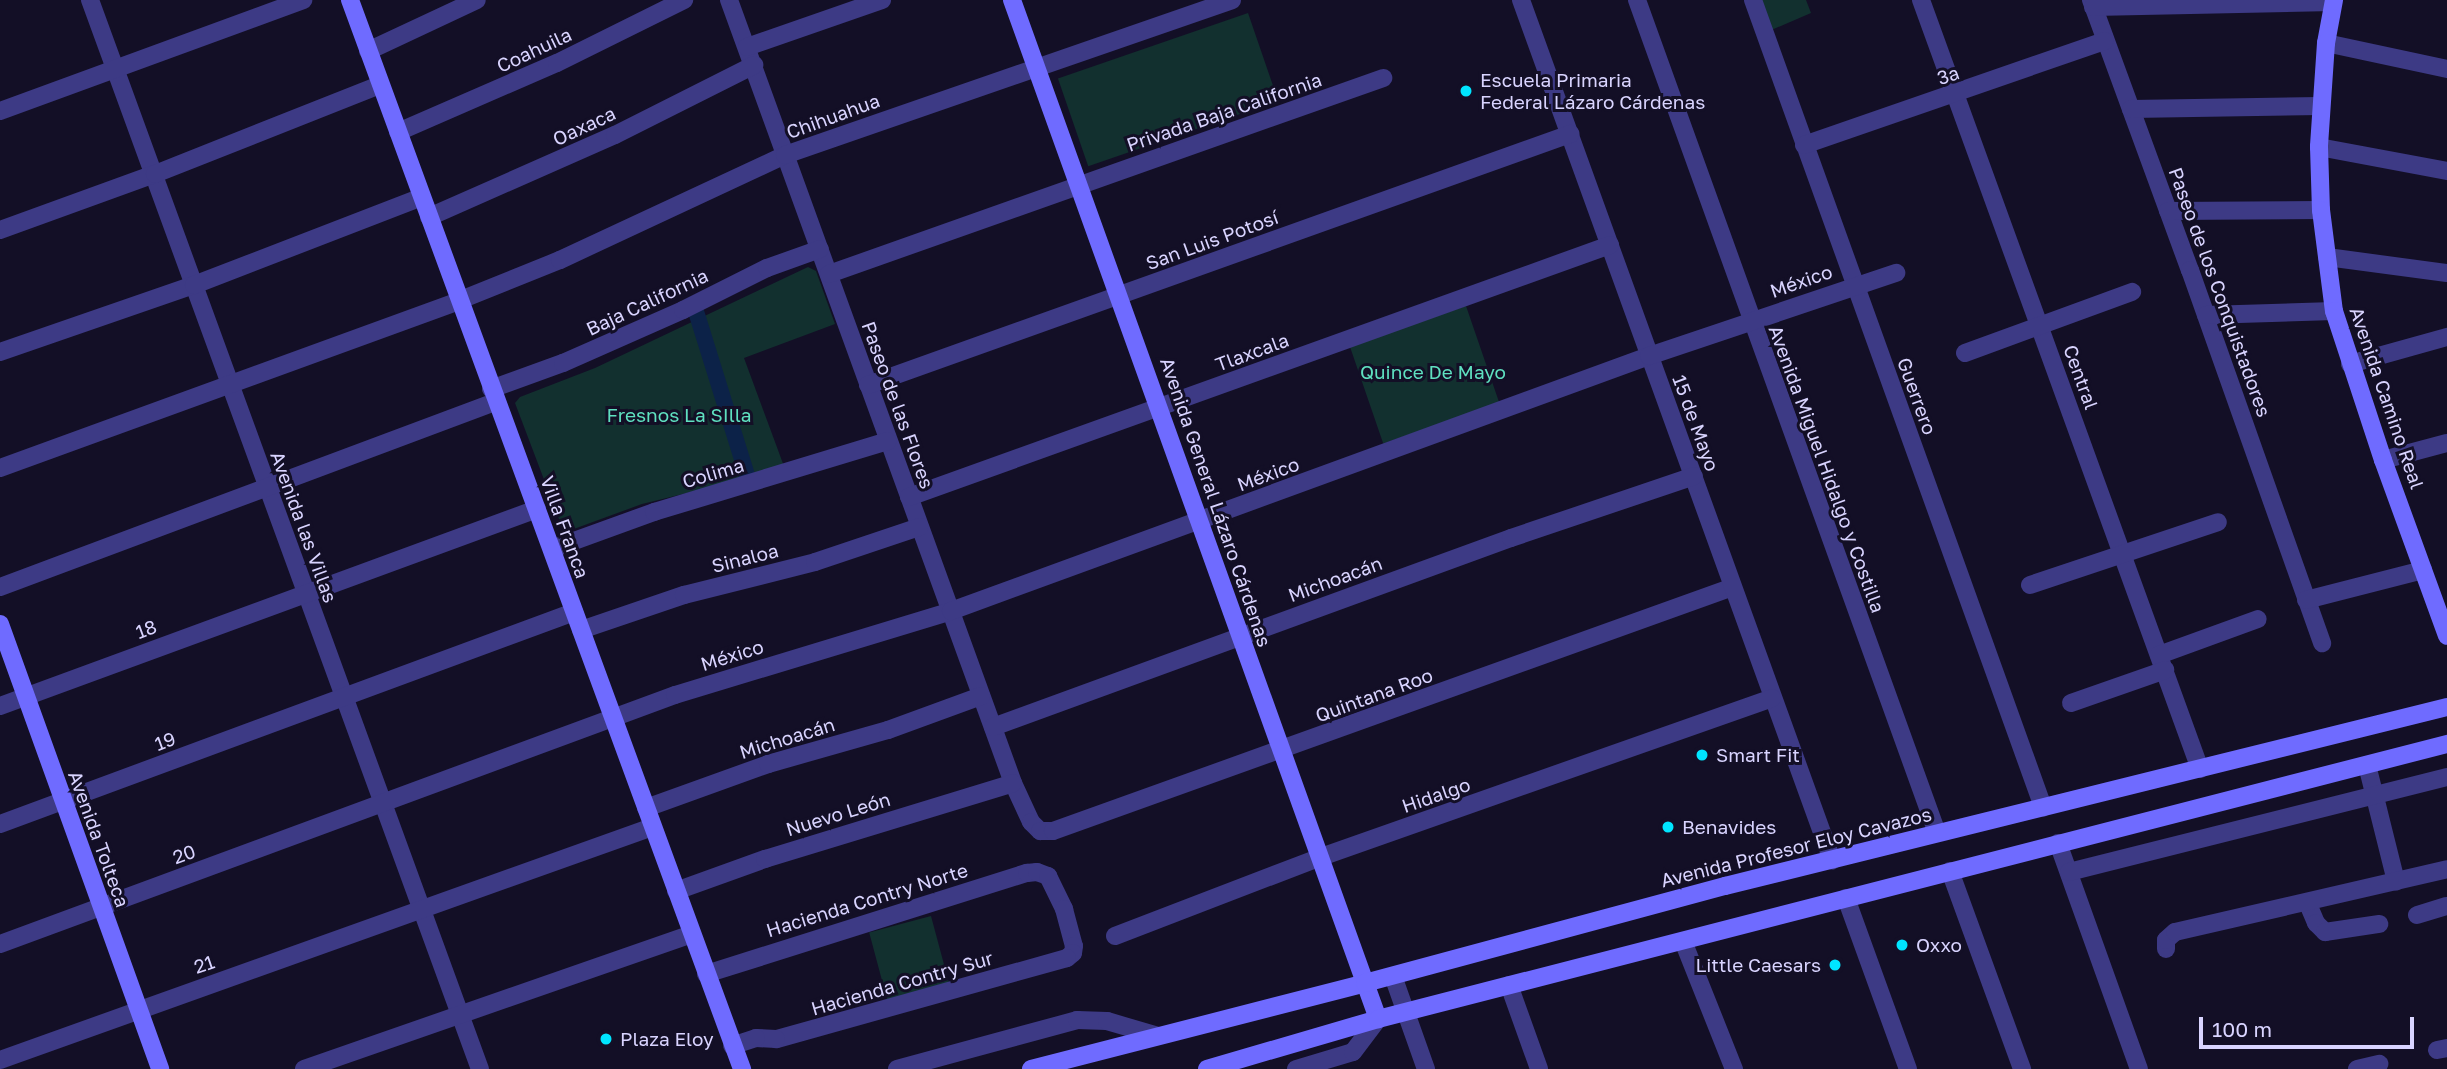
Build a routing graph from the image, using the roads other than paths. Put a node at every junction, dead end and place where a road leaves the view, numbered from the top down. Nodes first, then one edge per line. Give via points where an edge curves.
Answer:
1 (90, 0) edge
2 (303, 0) edge
3 (350, 0) edge
4 (477, 0) edge
5 (684, 0) edge
6 (729, 0) edge
7 (882, 0) edge
8 (1012, 0) edge
9 (1232, 0) edge
10 (1521, 0) edge
11 (1637, 0) edge
12 (1752, 0) edge
13 (1922, 0) edge
14 (2333, 1) edge
15 (2092, 4) edge
16 (2105, 41) junction
17 (2326, 43) junction
18 (747, 47) junction
19 (368, 51) junction
20 (754, 65) junction
21 (116, 69) junction
22 (2447, 69) edge
23 (1038, 70) junction
24 (1383, 78) dead end
25 (380, 85) junction
26 (1956, 94) junction
27 (2320, 106) junction
28 (2131, 109) junction
29 (0, 111) edge
30 (398, 132) junction
31 (1570, 134) junction
32 (1804, 145) junction
33 (2319, 147) junction
34 (785, 155) junction
35 (2447, 171) edge
36 (155, 174) junction
37 (1078, 186) junction
38 (422, 197) junction
39 (2321, 210) junction
40 (2168, 211) junction
41 (429, 217) junction
42 (0, 230) edge
43 (1610, 245) junction
44 (820, 249) junction
45 (2327, 257) junction
46 (1896, 272) dead end
47 (2447, 273) edge
48 (829, 274) junction
49 (194, 285) junction
50 (1855, 285) junction
51 (2132, 292) dead end
52 (1120, 296) junction
53 (458, 301) junction
54 (2334, 311) junction
55 (2206, 315) junction
56 (1751, 320) junction
57 (2040, 324) junction
58 (2447, 337) edge
59 (0, 352) edge
60 (1965, 353) dead end
61 (1649, 356) junction
62 (2350, 364) junction
63 (229, 384) junction
64 (868, 385) junction
65 (493, 396) junction
66 (1160, 407) junction
67 (887, 440) junction
68 (2447, 443) edge
69 (2382, 460) junction
70 (0, 468) edge
71 (1694, 476) junction
72 (268, 489) junction
73 (909, 497) junction
74 (537, 509) junction
75 (1199, 522) junction
76 (2218, 522) dead end
77 (919, 527) junction
78 (552, 549) junction
79 (2123, 554) junction
80 (2423, 570) junction
81 (2030, 585) dead end
82 (0, 587) edge
83 (1732, 587) junction
84 (306, 592) junction
85 (2306, 600) junction
86 (951, 611) junction
87 (574, 612) junction
88 (2258, 619) dead end
89 (0, 624) edge
90 (581, 631) junction
91 (1240, 635) junction
92 (2447, 636) edge
93 (2322, 643) dead end
94 (2162, 662) junction
95 (26, 696) junction
96 (981, 696) junction
97 (344, 697) junction
98 (1772, 698) junction
99 (2071, 703) dead end
100 (0, 706) edge
101 (2447, 707) edge
102 (612, 719) junction
103 (993, 727) junction
104 (2447, 744) edge
105 (1282, 750) junction
106 (2367, 765) junction
107 (2200, 769) junction
108 (2447, 777) edge
109 (1013, 783) junction
110 (2374, 796) junction
111 (63, 802) junction
112 (383, 804) junction
113 (2043, 807) junction
114 (646, 808) junction
115 (1031, 822) joint
116 (0, 824) edge
117 (652, 827) junction
118 (1937, 833) junction
119 (2058, 843) junction
120 (1321, 857) junction
121 (1832, 860) junction
122 (2447, 869) edge
123 (1951, 871) junction
124 (1042, 873) joint
125 (2068, 873) junction
126 (2396, 881) junction
127 (676, 891) junction
128 (1846, 898) junction
129 (2308, 904) junction
130 (100, 906) junction
131 (2447, 906) edge
132 (423, 910) junction
133 (2417, 915) dead end
134 (2379, 924) dead end
135 (691, 934) junction
136 (1115, 936) dead end
137 (1683, 941) junction
138 (0, 944) edge
139 (2166, 949) dead end
140 (706, 974) junction
141 (1393, 976) junction
142 (1365, 983) junction
143 (1510, 985) junction
144 (138, 1009) junction
145 (1405, 1012) junction
146 (458, 1013) junction
147 (1378, 1019) junction
148 (1158, 1036) junction
149 (732, 1046) junction
150 (0, 1060) edge
151 (2379, 1063) dead end
152 (1212, 1068) edge
153 (160, 1069) edge
154 (304, 1069) edge
155 (480, 1069) edge
156 (742, 1069) edge
157 (897, 1069) edge
158 (1031, 1069) edge
159 (1296, 1069) edge
160 (1426, 1069) edge
161 (1539, 1069) edge
162 (1734, 1069) edge
163 (1908, 1069) edge
164 (2022, 1069) edge
165 (2139, 1069) edge
166 (2357, 1069) edge

1 - 21 street, Avenida las Villas
2 - 21 street
3 - 19 street, Villa Franca
4 - 19 street
5 - 30 street, Coahuila via 548,68
6 - 18 street, Paseo de las Flores
7 - 18 street
8 - 23 street, Avenida General Lázaro Cárdenas
9 - 23 street, Chihuahua
10 - 31 street, 15 de Mayo
11 - 56 street, Avenida Miguel Hidalgo y Costilla
12 - 32 street, Guerrero
13 - 26 street, Central
14 - 15 street
14 - 17 street, Avenida Camino Real
15 - 16 street, Paseo de los Conquistadores
16 - 26 street, 3a
16 - 28 street, Paseo de los Conquistadores
17 - 22 street
17 - 27 street, Avenida Camino Real
18 - 20 street, Paseo de las Flores
19 - 25 street, Villa Franca
20 - 34 street, Paseo de las Flores
20 - 41 street, Oaxaca via 615,135
21 - 29 street
21 - 36 street, Avenida las Villas
23 - 34 street, Chihuahua
23 - 37 street, Avenida General Lázaro Cárdenas
24 - 37 street, Privada Baja California
25 - 30 street, Villa Franca
25 - 36 street
26 - 32 street, 3a
26 - 57 street, Central
27 - 28 street
27 - 33 street, Avenida Camino Real
28 - 40 street, Paseo de los Conquistadores
30 - 38 street, Villa Franca
31 - 43 street, 15 de Mayo
31 - 52 street, San Luis Potosí
32 - 50 street, Guerrero
33 - 35 street
33 - 39 street, Avenida Camino Real
34 - 44 street, Paseo de las Flores
34 - 53 street, Chihuahua via 560,260
36 - 42 street
36 - 49 street, Avenida las Villas
37 - 48 street
37 - 52 street, Avenida General Lázaro Cárdenas
38 - 41 street, Villa Franca
38 - 49 street
39 - 40 street
39 - 45 street, Avenida Camino Real
40 - 55 street, Paseo de los Conquistadores
41 - 53 street, Villa Franca
43 - 61 street, 15 de Mayo
43 - 66 street, Tlaxcala
44 - 48 street, Paseo de las Flores
44 - 65 street, Baja California via 767,268
45 - 47 street
45 - 54 street, Avenida Camino Real
46 - 50 street, México
48 - 64 street, Paseo de las Flores
49 - 59 street
49 - 63 street, Avenida las Villas
50 - 56 street, México
50 - 113 street, Guerrero
51 - 57 street
52 - 64 street, San Luis Potosí
52 - 66 street, Avenida General Lázaro Cárdenas
53 - 63 street, Chihuahua
53 - 65 street, Villa Franca
54 - 55 street
54 - 62 street, Avenida Camino Real
55 - 85 street, Paseo de los Conquistadores
56 - 61 street, México
56 - 118 street, Avenida Miguel Hidalgo y Costilla
57 - 60 street
57 - 79 street, Central
58 - 62 street
61 - 71 street, 15 de Mayo
61 - 75 street, México
62 - 69 street, Avenida Camino Real
63 - 70 street, Chihuahua
63 - 72 street, Avenida las Villas
64 - 67 street, Paseo de las Flores
65 - 72 street, Baja California
65 - 74 street, Villa Franca
66 - 73 street, Tlaxcala
66 - 75 street, Avenida General Lázaro Cárdenas
67 - 73 street, Paseo de las Flores
67 - 78 street, Colima via 654,512
68 - 69 street
69 - 80 street, Avenida Camino Real
71 - 83 street, 15 de Mayo
71 - 91 street, Michoacán
72 - 82 street, Baja California
72 - 84 street, Avenida las Villas
73 - 77 street, Paseo de las Flores
74 - 78 street, Villa Franca
74 - 84 street, 18
75 - 86 street, México
75 - 91 street, Avenida General Lázaro Cárdenas
76 - 79 street
77 - 86 street, Paseo de las Flores
77 - 90 street, Sinaloa via 815,562 684,595
78 - 87 street, Villa Franca
79 - 81 street
79 - 94 street, Central
80 - 85 street
80 - 92 street, Avenida Camino Real
83 - 98 street, 15 de Mayo
83 - 105 street, Quintana Roo
84 - 95 street, 18
84 - 97 street, Avenida las Villas
85 - 93 street, Paseo de los Conquistadores
86 - 96 street, Paseo de las Flores
86 - 102 street, México via 688,691
87 - 90 street, Villa Franca
87 - 97 street, 19
88 - 94 street
89 - 95 street, Avenida Tolteca
90 - 102 street, Villa Franca
91 - 103 street, Michoacán
91 - 105 street, Avenida General Lázaro Cárdenas
94 - 99 street
94 - 107 street, Central
95 - 100 street, 18
95 - 111 street, Avenida Tolteca
96 - 103 street, Paseo de las Flores
96 - 114 street, Michoacán
97 - 111 street, 19
97 - 112 street, Avenida las Villas
98 - 120 street, Hidalgo
98 - 121 street, 15 de Mayo
101 - 107 street, Avenida Profesor Eloy Cavazos
102 - 112 street, México
102 - 114 street, Villa Franca
103 - 109 street, Paseo de las Flores
104 - 106 street
105 - 115 street, Quintana Roo via 1053,831 1040,831
105 - 120 street, Avenida General Lázaro Cárdenas
106 - 110 street
106 - 119 street
107 - 113 street, Avenida Profesor Eloy Cavazos
108 - 110 street
109 - 115 street, Paseo de las Flores
109 - 127 street, Nuevo León
110 - 125 street
110 - 126 street
111 - 116 street, 19
111 - 130 street, Avenida Tolteca
112 - 130 street, 20
112 - 132 street, Avenida las Villas
113 - 118 street, Avenida Profesor Eloy Cavazos
114 - 117 street, Villa Franca
117 - 127 street, Villa Franca
117 - 132 street, 21
118 - 121 street, Avenida Profesor Eloy Cavazos
119 - 123 street
119 - 125 street
120 - 136 street, Hidalgo
120 - 142 street, Avenida General Lázaro Cárdenas
121 - 141 street, Avenida Profesor Eloy Cavazos
122 - 126 street
123 - 128 street
123 - 164 street
124 - 140 street, Hacienda Contry Norte via 1027,873 937,900
124 - 149 street, Hacienda Contry Sur via 1053,884 1074,946 1067,958 776,1040 756,1038
125 - 165 street
126 - 129 street
127 - 135 street, Villa Franca
128 - 137 street
128 - 163 street
129 - 134 street via 2325,932
129 - 139 street via 2175,932 2166,940
130 - 138 street, 20
130 - 144 street, Avenida Tolteca
131 - 133 street
132 - 144 street, 21
132 - 146 street, Avenida las Villas
135 - 140 street, Villa Franca
135 - 146 street
137 - 143 street
137 - 162 street
140 - 149 street, Villa Franca
141 - 142 street, Avenida Profesor Eloy Cavazos
141 - 145 street
142 - 147 street, Avenida General Lázaro Cárdenas
142 - 148 street, Avenida Profesor Eloy Cavazos
143 - 145 street
143 - 161 street
144 - 150 street, 21
144 - 153 street, Avenida Tolteca
145 - 147 street
145 - 160 street
146 - 154 street
146 - 155 street, Avenida las Villas
147 - 152 street
147 - 159 street via 1353,1052
148 - 157 street via 1107,1021 1077,1020
148 - 158 street, Avenida Profesor Eloy Cavazos
149 - 156 street, Villa Franca
151 - 166 street

